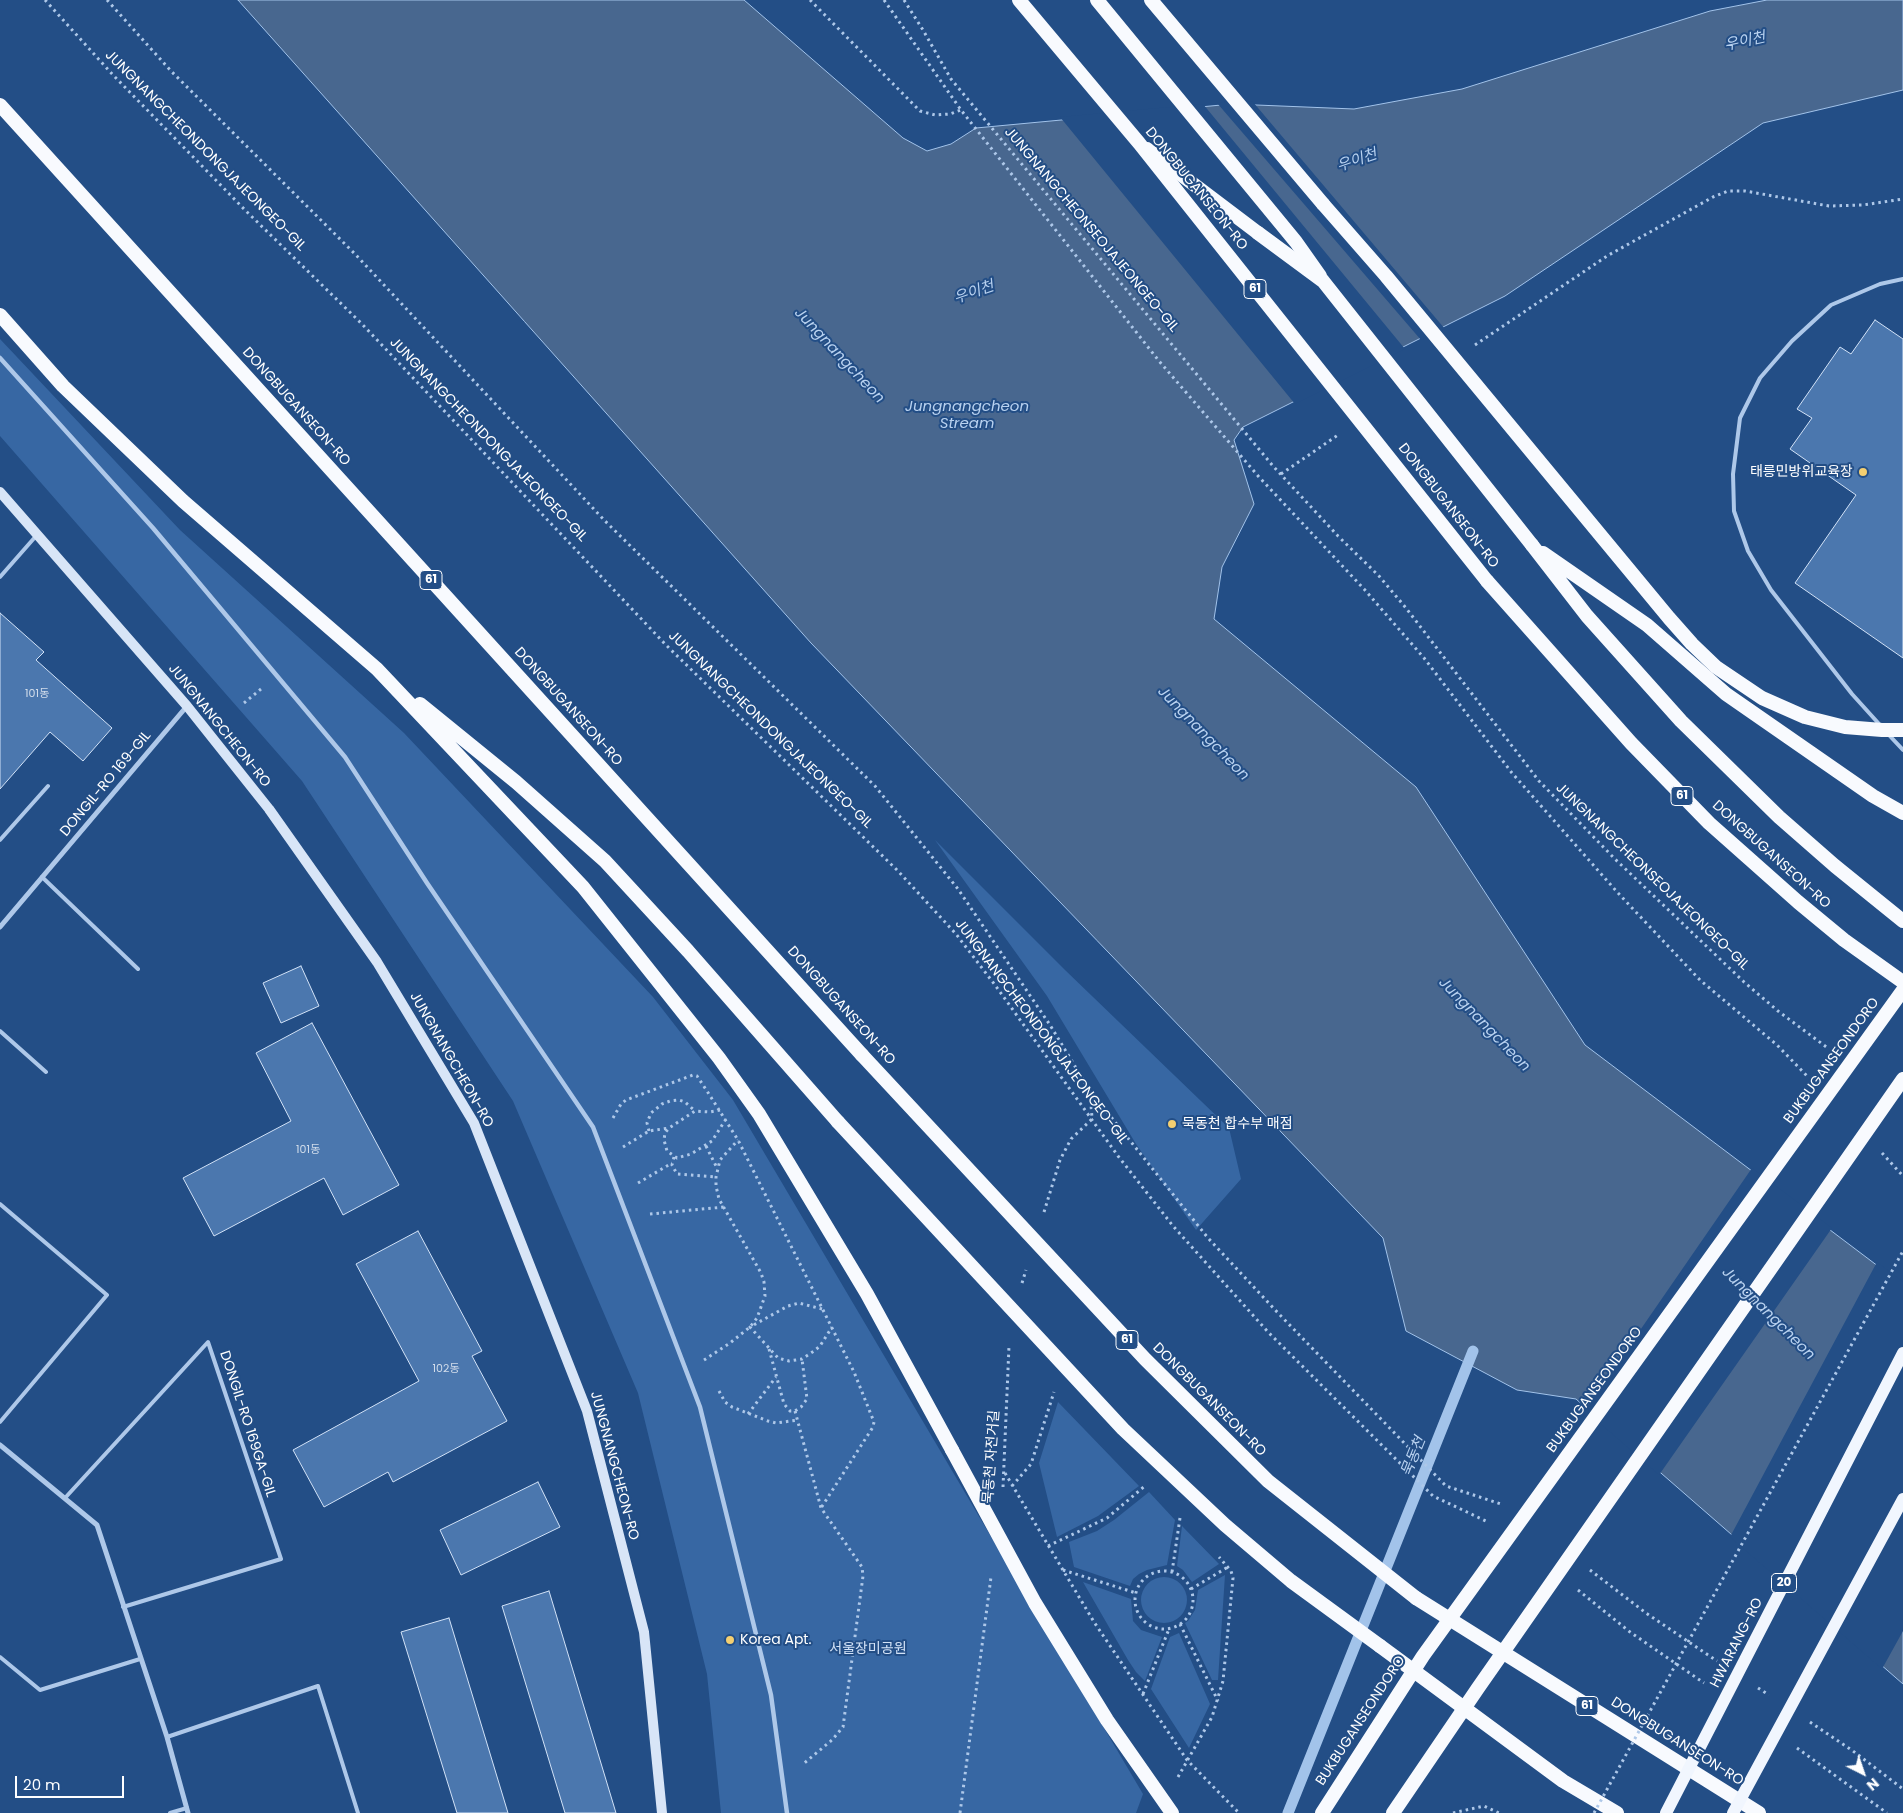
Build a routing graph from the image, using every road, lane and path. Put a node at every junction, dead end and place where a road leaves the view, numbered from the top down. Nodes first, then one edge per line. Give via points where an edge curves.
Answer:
1 (45, 0) edge
2 (107, 0) edge
3 (810, 0) edge
4 (884, 0) edge
5 (904, 0) edge
6 (1019, 0) edge
7 (1097, 0) edge
8 (1150, 0) edge
9 (0, 105) edge
10 (961, 110) junction
11 (1139, 143) junction
12 (1903, 200) edge
13 (1903, 279) edge
14 (1323, 281) junction
15 (0, 315) edge
16 (1468, 349) dead end
17 (0, 358) edge
18 (1343, 432) dead end
19 (1281, 474) junction
20 (0, 492) edge
21 (38, 535) junction
22 (1532, 546) junction
23 (0, 577) edge
24 (377, 669) junction
25 (187, 706) junction
26 (1903, 730) edge
27 (1903, 750) edge
28 (48, 786) dead end
29 (1903, 813) edge
30 (0, 840) edge
31 (42, 878) junction
32 (1903, 921) edge
33 (0, 927) edge
34 (138, 970) dead end
35 (1903, 982) edge
36 (1903, 990) edge
37 (0, 1031) edge
38 (1832, 1052) dead end
39 (46, 1072) dead end
40 (1903, 1078) edge
41 (1810, 1079) dead end
42 (1090, 1091) junction
43 (720, 1110) junction
44 (695, 1111) junction
45 (726, 1119) junction
46 (1092, 1119) junction
47 (612, 1122) dead end
48 (669, 1128) junction
49 (649, 1131) junction
50 (738, 1140) junction
51 (618, 1141) dead end
52 (706, 1146) junction
53 (622, 1148) junction
54 (1876, 1148) dead end
55 (674, 1157) junction
56 (605, 1158) junction
57 (672, 1163) junction
58 (717, 1168) junction
59 (1903, 1176) edge
60 (716, 1177) junction
61 (618, 1194) junction
62 (0, 1204) edge
63 (724, 1207) junction
64 (1044, 1213) dead end
65 (627, 1216) junction
66 (1903, 1252) edge
67 (1027, 1266) dead end
68 (1020, 1292) dead end
69 (823, 1309) junction
70 (750, 1327) junction
71 (832, 1327) junction
72 (1010, 1337) dead end
73 (769, 1348) junction
74 (1903, 1352) edge
75 (705, 1359) junction
76 (802, 1359) junction
77 (708, 1367) dead end
78 (686, 1371) junction
79 (776, 1377) junction
80 (719, 1390) dead end
81 (1060, 1399) dead end
82 (795, 1411) junction
83 (748, 1414) junction
84 (798, 1420) junction
85 (0, 1422) edge
86 (0, 1445) edge
87 (1004, 1473) junction
88 (1140, 1478) dead end
89 (1147, 1485) junction
90 (1012, 1486) junction
91 (1002, 1489) dead end
92 (1153, 1492) dead end
93 (65, 1498) junction
94 (1903, 1499) edge
95 (1505, 1506) dead end
96 (821, 1508) junction
97 (1173, 1511) dead end
98 (1180, 1518) junction
99 (1187, 1525) dead end
100 (1495, 1525) dead end
101 (1048, 1546) junction
102 (1214, 1553) dead end
103 (1583, 1565) dead end
104 (1228, 1566) junction
105 (1063, 1570) junction
106 (992, 1572) dead end
107 (1172, 1572) junction
108 (1191, 1589) junction
109 (1578, 1590) dead end
110 (1136, 1593) junction
111 (123, 1607) junction
112 (1180, 1624) junction
113 (1169, 1628) junction
114 (0, 1657) edge
115 (140, 1659) junction
116 (1720, 1663) dead end
117 (1754, 1685) dead end
118 (1709, 1686) dead end
119 (1143, 1694) junction
120 (1770, 1696) dead end
121 (1218, 1702) junction
122 (1804, 1718) dead end
123 (166, 1737) junction
124 (1795, 1746) dead end
125 (1187, 1760) junction
126 (782, 1782) junction
127 (1903, 1789) edge
128 (187, 1810) edge
129 (170, 1813) edge
130 (358, 1813) edge
131 (662, 1813) edge
132 (786, 1813) edge
133 (960, 1813) edge
134 (1172, 1813) edge
135 (1239, 1813) edge
136 (1322, 1813) edge
137 (1393, 1813) edge
138 (1453, 1813) edge
139 (1499, 1813) edge
140 (1594, 1813) edge
141 (1617, 1813) edge
142 (1666, 1813) edge
143 (1733, 1813) edge
144 (1759, 1813) edge
145 (1887, 1813) edge

1 - 46 path, JUNGNANGCHEONDONGJAJEONGEO-GIL via 245,210 362,324 666,645 898,871 956,934
2 - 42 path via 170,71 355,254 604,521 875,786 958,889 1050,1025
3 - 10 path via 920,111 935,115
4 - 10 path
5 - 19 path, JUNGNANGCHEONSEOJAJEONGEO-GIL via 951,79
6 - 11 highway, DONGBUGANSEON-RO / 61, bridge
7 - 14 highway via 1296,242
8 - 26 highway, bridge via 1707,658 1762,698 1805,717 1845,727
9 - 144 highway, DONGBUGANSEON-RO / 61, bridge via 862,1055 1145,1359 1261,1475 1416,1598
10 - 41 path via 1173,378 1424,658 1512,773 1700,980 1777,1045
11 - 14 highway, bridge
11 - 35 highway, DONGBUGANSEON-RO / 61, bridge via 1487,581 1631,743 1709,823 1798,902
12 - 16 path via 1829,206 1728,191 1608,256
13 - 27 lane via 1880,284 1831,305 1792,341 1760,378 1740,418 1733,474 1734,511 1748,551 1771,590 1852,694
14 - 22 highway, bridge
15 - 24 highway via 63,386 182,501
17 - 56 street via 153,528 345,757 593,1127
18 - 19 path
19 - 38 path, JUNGNANGCHEONSEOJAJEONGEO-GIL via 1406,608 1539,781 1744,982
20 - 21 main road, JUNGNANGCHEON-RO
21 - 23 lane
21 - 25 main road, JUNGNANGCHEON-RO
22 - 29 highway via 1647,625 1733,699 1873,796
22 - 32 highway via 1587,616 1722,762 1786,824
24 - 134 highway, bridge via 583,887 719,1058 759,1114 867,1294 1034,1603 1107,1720
24 - 141 highway, bridge via 516,782 605,861 838,1122 1123,1429 1225,1525 1291,1581 1563,1781
25 - 31 street, DONGIL-RO 169-GIL
25 - 131 main road, JUNGNANGCHEON-RO via 269,809 377,962 474,1124 587,1411 644,1632
28 - 30 lane
31 - 33 street, DONGIL-RO 169-GIL
31 - 34 lane
36 - 136 highway, BUKBUGANSEONDORO, bridge via 1423,1656
37 - 39 lane
40 - 137 highway, bridge
42 - 46 path
42 - 95 path via 1208,1238 1446,1486
43 - 44 path
43 - 45 path
43 - 47 path via 697,1076 689,1075 626,1100
44 - 48 path
44 - 49 path via 685,1102 670,1100 651,1113 647,1123
45 - 50 path
45 - 52 path
46 - 64 path via 1071,1139 1060,1160
46 - 100 path, JUNGNANGCHEONDONGJAJEONGEO-GIL via 1173,1226 1268,1332 1433,1496
48 - 49 path
48 - 55 path via 665,1146
49 - 53 path
50 - 58 path
50 - 69 path
51 - 53 path
52 - 55 path via 684,1158
52 - 58 path
53 - 56 path
54 - 59 path
55 - 57 path
56 - 61 street
57 - 60 path via 677,1174
57 - 61 path
58 - 60 path
60 - 63 path via 719,1199
61 - 65 street
62 - 85 lane via 107,1295
63 - 65 path
63 - 70 path via 764,1282 765,1296
65 - 78 street
66 - 140 path, bridge
67 - 68 path
69 - 70 path via 799,1303
69 - 71 path
70 - 73 path
70 - 75 path
71 - 76 path via 820,1346
71 - 96 path via 874,1422
72 - 87 path, 묵동천 자전거길
73 - 76 path via 782,1360
73 - 79 path
74 - 142 main road, HWARANG-RO / 20, bridge
75 - 77 path
75 - 78 path
76 - 82 path via 807,1400
78 - 126 street via 700,1407 771,1695
79 - 82 path via 786,1408
79 - 83 path
80 - 83 path via 724,1402
81 - 90 path via 1054,1392 1031,1464
82 - 84 path
83 - 84 path via 776,1423
84 - 96 path
86 - 93 street
87 - 90 path
87 - 91 path, 묵동천 자전거길
88 - 89 path
89 - 92 path
89 - 101 path via 1107,1518
90 - 101 path
93 - 111 street via 98,1525
93 - 111 lane, DONGIL-RO 169GA-GIL via 208,1342 281,1559
94 - 143 main road, bridge
96 - 126 path via 862,1567 863,1576 844,1720 832,1740
97 - 98 path
98 - 99 path
98 - 107 path
101 - 105 path
102 - 104 path
103 - 116 path
104 - 108 path
104 - 121 path via 1233,1578
105 - 110 path
105 - 119 path
106 - 133 path
107 - 108 path via 1185,1579
107 - 110 path via 1159,1571 1150,1575
108 - 112 path via 1193,1605 1190,1614
109 - 118 path via 1630,1632
110 - 113 path via 1136,1607 1143,1620 1156,1628
111 - 115 street
112 - 113 path
112 - 121 path
113 - 119 path
114 - 115 lane via 40,1690
115 - 123 street
117 - 120 path
119 - 125 path
121 - 125 path
122 - 127 path
123 - 128 street
123 - 130 lane via 318,1686
124 - 145 path
125 - 135 path
126 - 132 street
128 - 129 lane
138 - 139 path via 1484,1806

